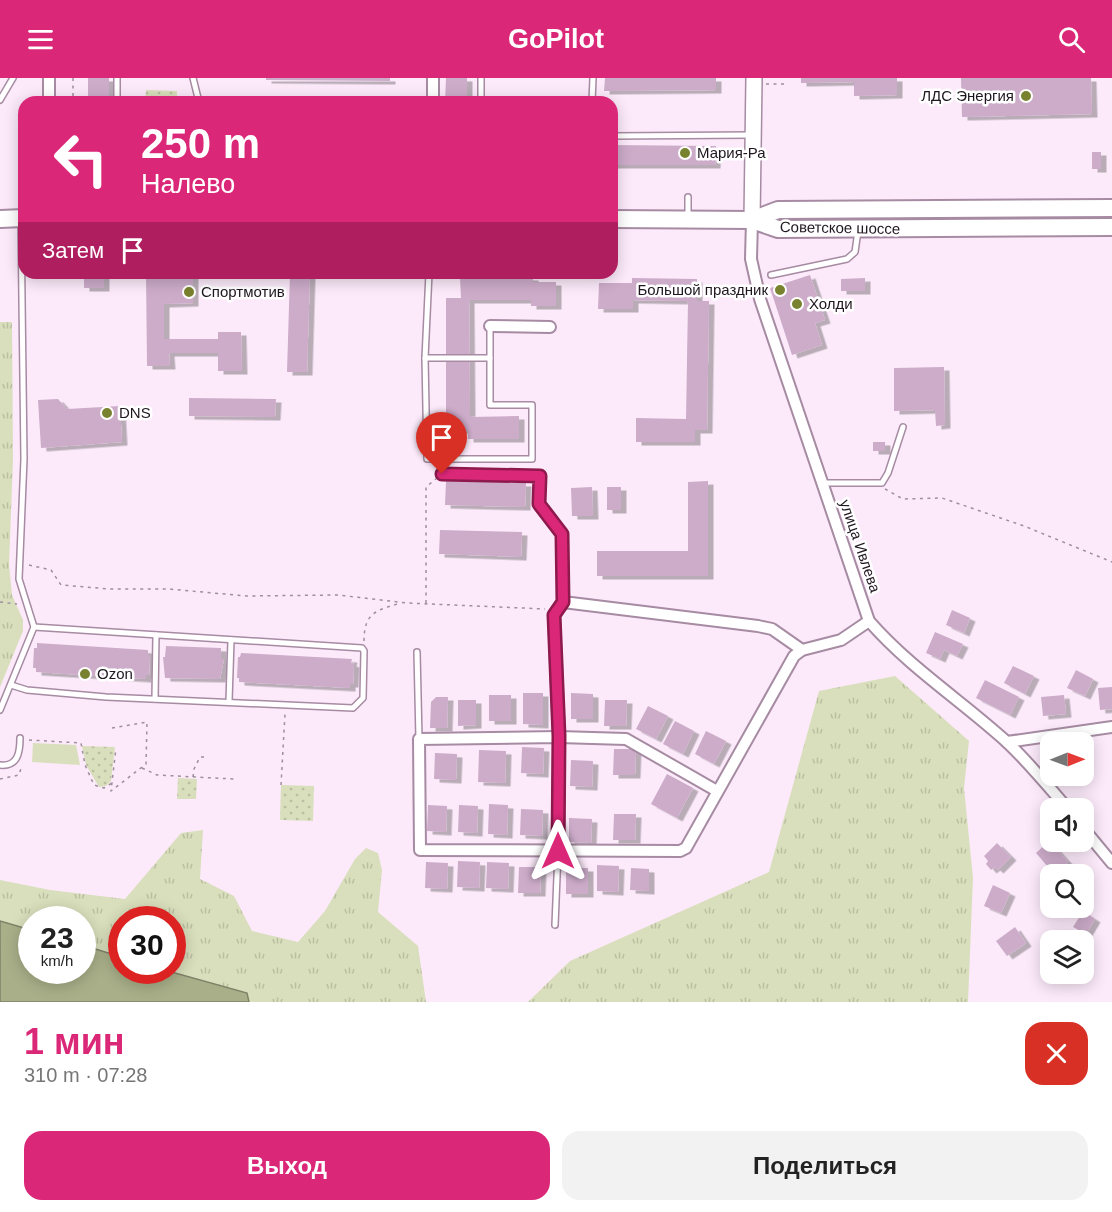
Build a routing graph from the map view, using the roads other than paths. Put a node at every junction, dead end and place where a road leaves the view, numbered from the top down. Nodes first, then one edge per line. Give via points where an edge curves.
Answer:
1 (13, 78) edge
2 (49, 78) edge
3 (117, 78) edge
4 (193, 78) edge
5 (433, 78) edge
6 (481, 78) edge
7 (592, 78) edge
8 (761, 81) edge
9 (49, 96) edge
10 (117, 96) edge
11 (198, 96) edge
12 (433, 96) edge
13 (481, 96) edge
14 (592, 96) edge
15 (0, 100) edge
16 (753, 135) junction
17 (618, 136) edge
18 (688, 197) dead end
19 (1112, 208) edge
20 (18, 218) edge
21 (0, 219) edge
22 (618, 219) edge
23 (687, 219) junction
24 (752, 220) junction
25 (1112, 227) edge
26 (858, 229) junction
27 (771, 275) dead end
28 (23, 279) edge
29 (429, 279) edge
30 (490, 326) joint
31 (550, 327) dead end
32 (425, 358) junction
33 (490, 358) junction
34 (903, 427) dead end
35 (442, 474) road end
36 (822, 483) junction
37 (560, 605) junction
38 (869, 621) junction
39 (34, 627) junction
40 (156, 635) junction
41 (231, 639) junction
42 (802, 650) junction
43 (417, 652) dead end
44 (11, 684) junction
45 (155, 699) junction
46 (229, 701) junction
47 (0, 710) edge
48 (1112, 727) edge
49 (559, 736) junction
50 (23, 739) road end
51 (419, 739) junction
52 (1007, 742) junction
53 (0, 765) edge
54 (717, 790) junction
55 (1059, 798) edge
56 (1094, 841) edge
57 (558, 851) junction
58 (1112, 863) edge
59 (555, 925) dead end

1 - 15 lane
2 - 9 street
3 - 10 lane
4 - 11 lane
5 - 12 street
6 - 13 lane
7 - 14 lane
8 - 16 main road
16 - 17 lane
16 - 24 main road
18 - 23 lane
19 - 24 highway, Советское шоссе via 778,210
20 - 21 highway
22 - 23 highway
23 - 24 highway
24 - 26 highway, Советское шоссе via 778,229
24 - 36 street, улица Ивлева via 751,259 760,299
25 - 26 highway, Советское шоссе
26 - 27 lane via 855,252 847,259
28 - 39 lane via 24,459 19,563 20,586
29 - 32 lane
30 - 31 street
30 - 33 lane
32 - 33 lane
32 - 33 lane via 427,459 532,459 532,405 490,405
34 - 36 lane via 882,483
35 - 37 lane via 540,476 539,504 562,534
36 - 38 street, улица Ивлева
37 - 42 street via 758,626 772,629
37 - 49 street via 554,615
38 - 42 street via 841,640
38 - 52 street, улица Ивлева via 892,648
39 - 40 lane
39 - 44 lane
40 - 41 lane
40 - 45 lane
41 - 46 lane
41 - 46 lane via 364,648 363,698 353,708
42 - 54 street via 794,656
43 - 51 lane
44 - 45 lane via 27,690
44 - 47 lane
45 - 46 lane
48 - 52 street
49 - 51 street
49 - 54 street via 626,739
49 - 57 street
50 - 53 lane via 17,759 12,764
51 - 57 street via 420,850
52 - 55 street, улица Ивлева
54 - 57 street via 686,848 680,851
56 - 58 street
57 - 59 lane

